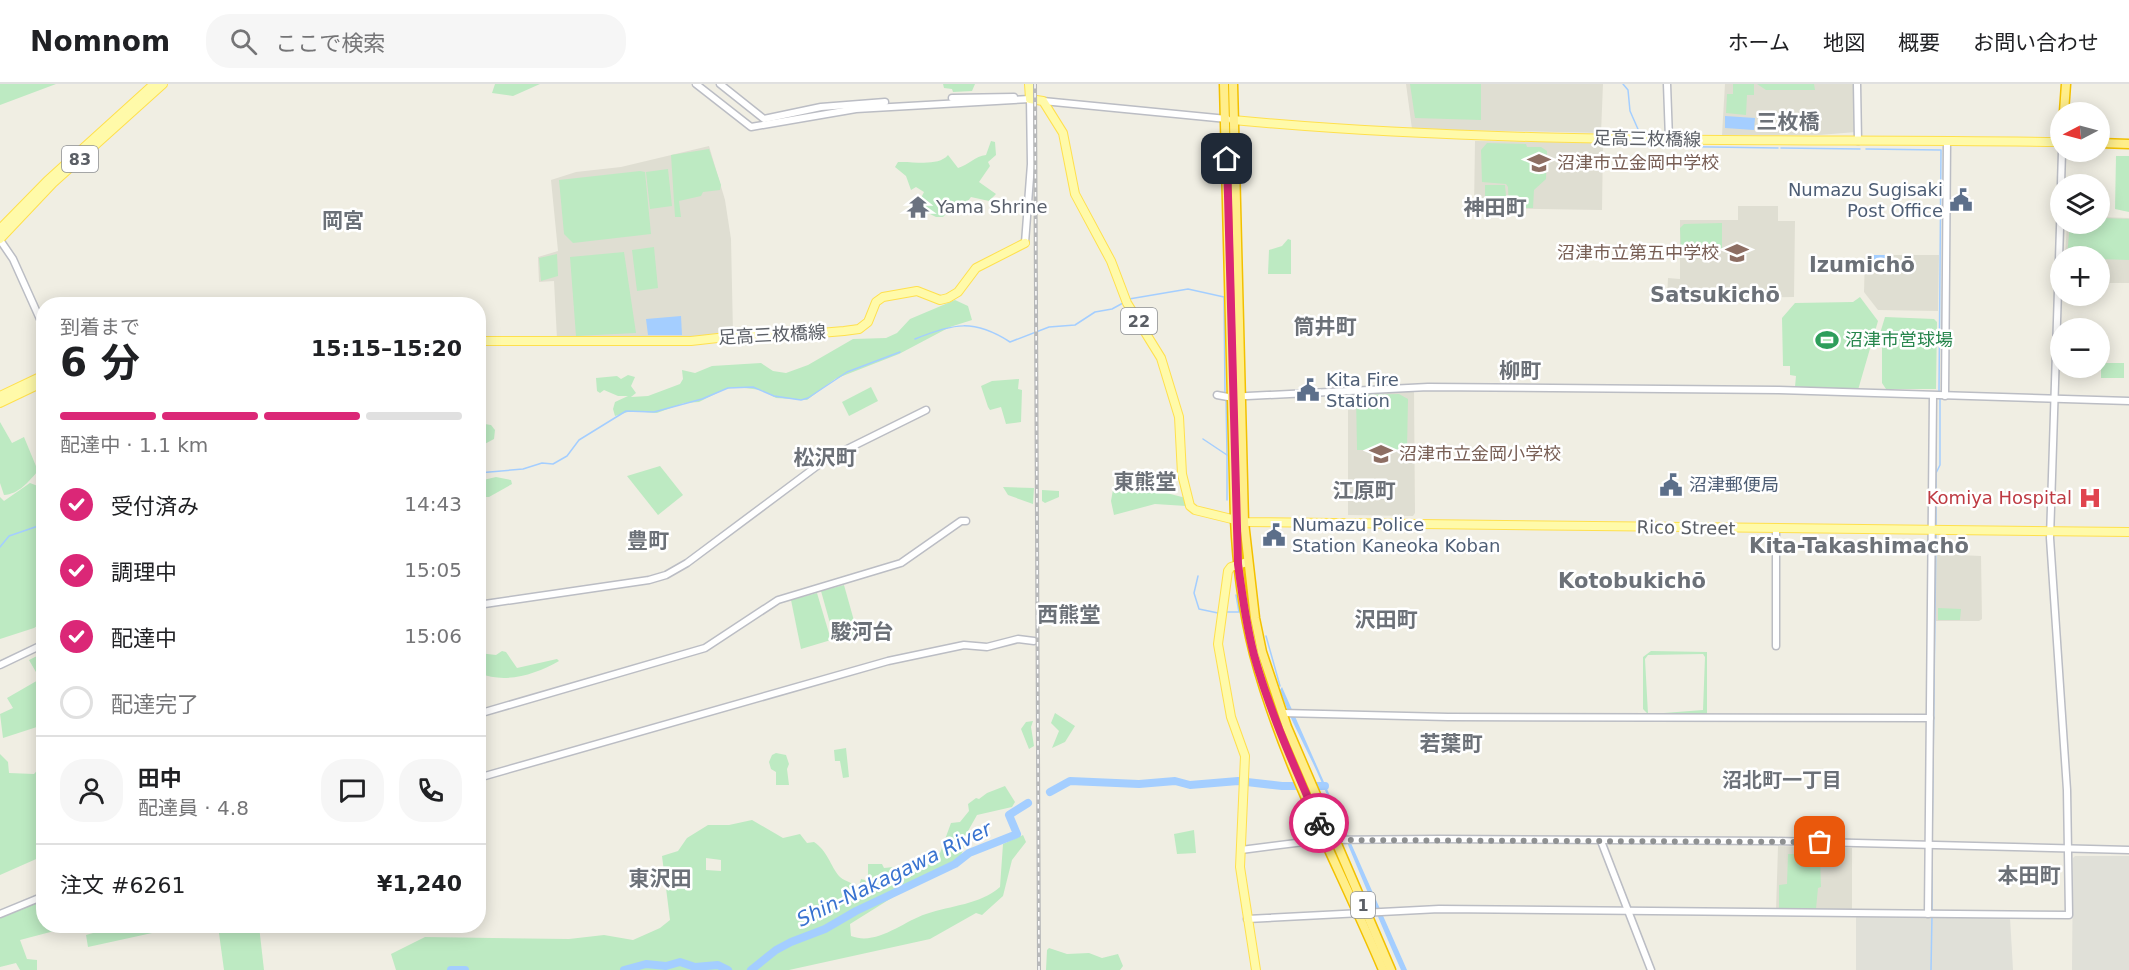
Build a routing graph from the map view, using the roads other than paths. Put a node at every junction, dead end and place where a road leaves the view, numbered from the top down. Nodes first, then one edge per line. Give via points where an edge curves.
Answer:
1 (154, 84) edge
2 (163, 84) edge
3 (696, 84) edge
4 (720, 84) edge
5 (1029, 84) edge
6 (1224, 84) edge
7 (1233, 84) edge
8 (1667, 84) edge
9 (1857, 84) edge
10 (2066, 84) edge
11 (1030, 99) junction
12 (1043, 101) junction
13 (2065, 102) edge
14 (769, 119) junction
15 (1230, 120) junction
16 (751, 127) junction
17 (1669, 139) junction
18 (1858, 141) junction
19 (1947, 141) junction
20 (2050, 142) edge
21 (2110, 143) edge
22 (2129, 144) edge
23 (0, 229) edge
24 (2060, 234) edge
25 (0, 240) edge
26 (1025, 243) joint
27 (36, 310) edge
28 (486, 341) edge
29 (36, 379) edge
30 (36, 386) edge
31 (1217, 395) dead end
32 (0, 396) edge
33 (1237, 396) junction
34 (1932, 396) junction
35 (1944, 396) junction
36 (2054, 400) junction
37 (2129, 401) edge
38 (0, 403) edge
39 (926, 410) dead end
40 (1239, 520) junction
41 (966, 521) dead end
42 (1776, 529) junction
43 (1931, 531) junction
44 (2051, 531) junction
45 (2129, 532) edge
46 (1242, 563) junction
47 (486, 604) edge
48 (1034, 641) dead end
49 (1776, 646) dead end
50 (36, 648) edge
51 (0, 665) edge
52 (486, 712) edge
53 (1283, 713) junction
54 (1930, 718) junction
55 (486, 776) edge
56 (1334, 840) junction
57 (1601, 841) junction
58 (1931, 845) junction
59 (2068, 849) junction
60 (1241, 850) junction
61 (2129, 850) edge
62 (36, 899) edge
63 (1630, 911) junction
64 (1365, 912) junction
65 (0, 914) edge
66 (1928, 914) junction
67 (1247, 919) junction
68 (1256, 970) edge
69 (1383, 970) edge
70 (1391, 970) edge
71 (1652, 970) edge

1 - 23 main road, 83
2 - 25 main road, 83 via 53,183
3 - 16 street
4 - 14 street via 760,117
5 - 11 main road
6 - 15 highway, 1
7 - 15 highway, 1
8 - 17 street
9 - 18 street
10 - 13 highway
11 - 12 main road
11 - 14 street via 1002,96 854,104
11 - 16 street via 856,109
11 - 26 street via 1031,164
12 - 15 street
12 - 40 main road, 22 via 1063,133 1075,194 1111,261 1127,303 1161,358 1179,417 1182,474 1190,506
14 - 16 street
15 - 17 main road, 足高三枚橋線 via 1357,131
15 - 33 highway, 1
17 - 18 main road, 足高三枚橋線
18 - 19 main road, 足高三枚橋線
19 - 20 main road, 足高三枚橋線
19 - 35 street
21 - 22 highway
24 - 36 street
25 - 27 street
26 - 28 main road, 足高三枚橋線 via 976,267 948,298 940,300 917,291 883,297 876,302 868,322 853,330 744,334 691,341
29 - 32 main road
30 - 38 main road
31 - 33 street
33 - 34 street via 1428,387 1779,390
33 - 40 highway, 1
34 - 35 street
34 - 43 street
35 - 36 street
36 - 37 street
36 - 44 street
39 - 47 street via 825,460 666,575
40 - 42 main road, Rico Street
40 - 46 highway, 1
41 - 52 street via 901,563 778,600 705,648
42 - 43 main road, Rico Street
42 - 49 street
43 - 44 main road, Rico Street
43 - 54 street
44 - 45 main road, Rico Street
44 - 59 street
46 - 53 highway, 1 via 1262,651
46 - 56 highway, 1 via 1246,619 1264,687 1279,731
46 - 60 main road via 1228,571 1218,644 1231,717 1245,756
48 - 55 street via 1018,639 987,647 964,645 870,666
50 - 51 street
53 - 54 street
53 - 56 highway, 1
54 - 58 street
56 - 57 street
56 - 60 street
56 - 64 highway, 1
57 - 58 street
57 - 63 street
58 - 59 street
58 - 66 street
59 - 61 street
59 - 66 street via 2069,915
60 - 67 main road
62 - 65 street
63 - 64 street
63 - 66 street
63 - 71 street
64 - 67 street
64 - 69 highway, 1
64 - 70 highway, 1
67 - 68 main road

